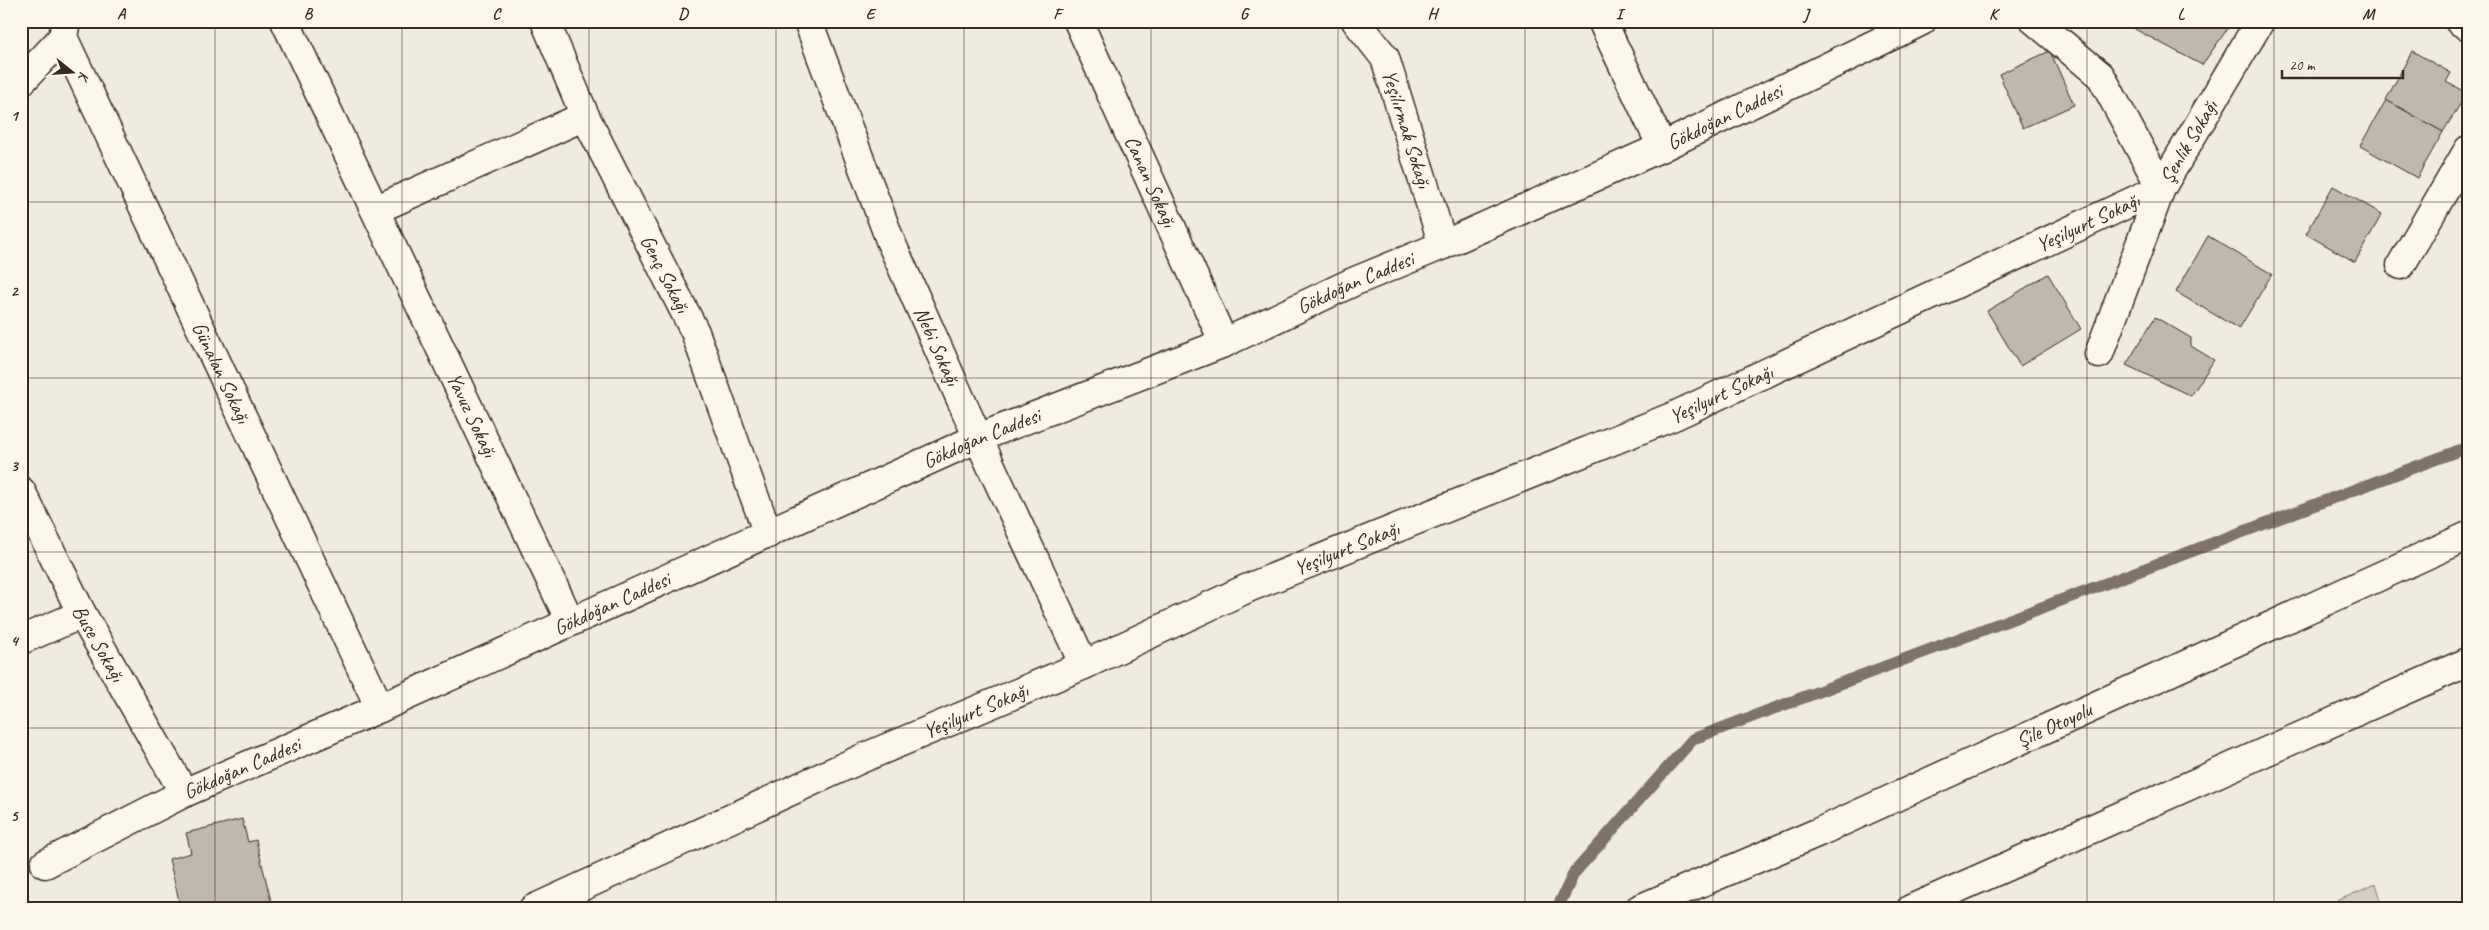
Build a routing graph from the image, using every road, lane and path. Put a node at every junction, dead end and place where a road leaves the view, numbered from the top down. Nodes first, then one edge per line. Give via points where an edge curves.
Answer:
1 (286, 21) edge
2 (545, 21) edge
3 (808, 21) edge
4 (1078, 21) edge
5 (1356, 21) edge
6 (1602, 21) edge
7 (1922, 21) edge
8 (2035, 21) edge
9 (2260, 21) edge
10 (2459, 21) edge
11 (2468, 26) edge
12 (65, 29) edge
13 (21, 82) edge
14 (585, 116) junction
15 (1662, 147) junction
16 (2468, 150) edge
17 (2161, 188) junction
18 (375, 210) junction
19 (1443, 245) junction
20 (2401, 265) dead end
21 (1224, 343) junction
22 (2099, 354) dead end
23 (978, 438) junction
24 (21, 491) edge
25 (768, 534) junction
26 (2468, 536) edge
27 (82, 614) junction
28 (570, 621) junction
29 (21, 640) edge
30 (2468, 662) edge
31 (1084, 665) junction
32 (380, 708) junction
33 (184, 793) junction
34 (45, 864) dead end
35 (533, 909) edge
36 (1639, 909) edge
37 (1911, 909) edge

1 - 18 main road, Yavuz Sokağı
2 - 14 main road, Genç Sokağı
3 - 23 main road, Nebi Sokağı via 890,240
4 - 21 main road, Canan Sokağı
5 - 19 main road, Yeşilırmak Sokağı via 1385,58
6 - 15 main road
7 - 15 main road, Gökdoğan Caddesi
8 - 17 main road via 2101,76
9 - 17 main road, Şenlik Sokağı
10 - 11 main road
12 - 13 main road
12 - 32 main road, Günalan Sokağı
14 - 18 main road
14 - 25 main road, Genç Sokağı via 694,332
15 - 19 main road, Gökdoğan Caddesi
16 - 20 main road
17 - 22 main road, Şenlik Sokağı
17 - 31 main road, Yeşilyurt Sokağı via 1674,416 1248,588
18 - 28 main road, Yavuz Sokağı
19 - 21 main road, Gökdoğan Caddesi via 1353,282
21 - 23 main road, Gökdoğan Caddesi
23 - 25 main road, Gökdoğan Caddesi
23 - 31 main road, Nebi Sokağı
24 - 27 main road, Buse Sokağı
25 - 28 main road, Gökdoğan Caddesi
26 - 36 main road, Şile Otoyolu via 1819,832
27 - 29 main road
27 - 33 main road, Buse Sokağı
28 - 32 main road, Gökdoğan Caddesi
30 - 37 main road
31 - 35 main road, Yeşilyurt Sokağı via 863,758
32 - 33 main road, Gökdoğan Caddesi
33 - 34 main road, Gökdoğan Caddesi

